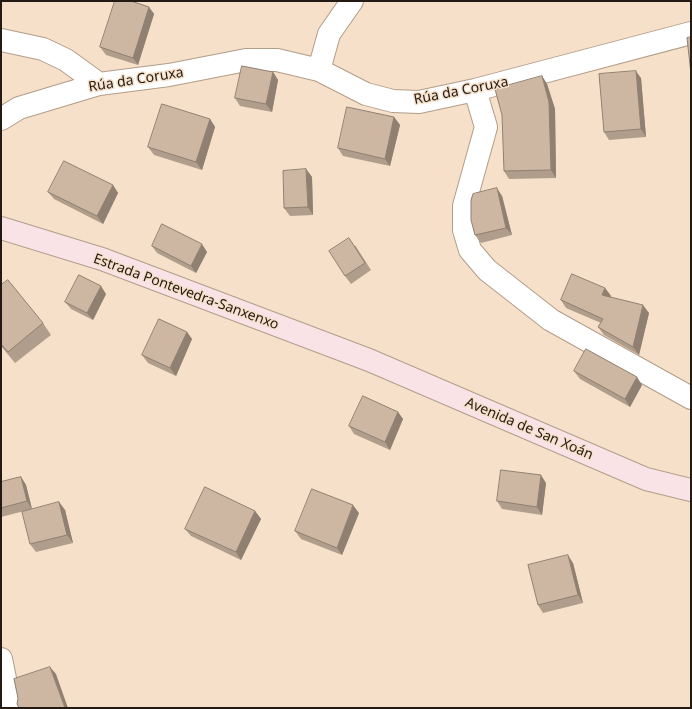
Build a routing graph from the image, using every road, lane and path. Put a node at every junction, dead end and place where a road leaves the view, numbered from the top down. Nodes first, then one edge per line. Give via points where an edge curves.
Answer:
1 (352, 1) edge
2 (691, 32) edge
3 (1, 40) edge
4 (319, 70) junction
5 (99, 84) junction
6 (475, 90) junction
7 (1, 119) edge
8 (1, 228) edge
9 (369, 360) joint
10 (691, 398) edge
11 (691, 490) edge
12 (2, 671) edge
13 (11, 708) edge

1 - 4 street via 329,34
2 - 6 street, Rúa da Coruxa
3 - 5 street via 43,49 66,60
4 - 5 street, Rúa da Coruxa via 277,60 246,60 169,75
4 - 6 street, Rúa da Coruxa via 366,94 393,101 419,102
5 - 7 street, Rúa da Coruxa via 18,108
6 - 10 street via 486,127 464,206 464,230 470,250 486,270 551,320
8 - 9 main road, Estrada Pontevedra-Sanxenxo via 102,259
9 - 11 main road, Avenida de San Xoán via 646,478
12 - 13 street

